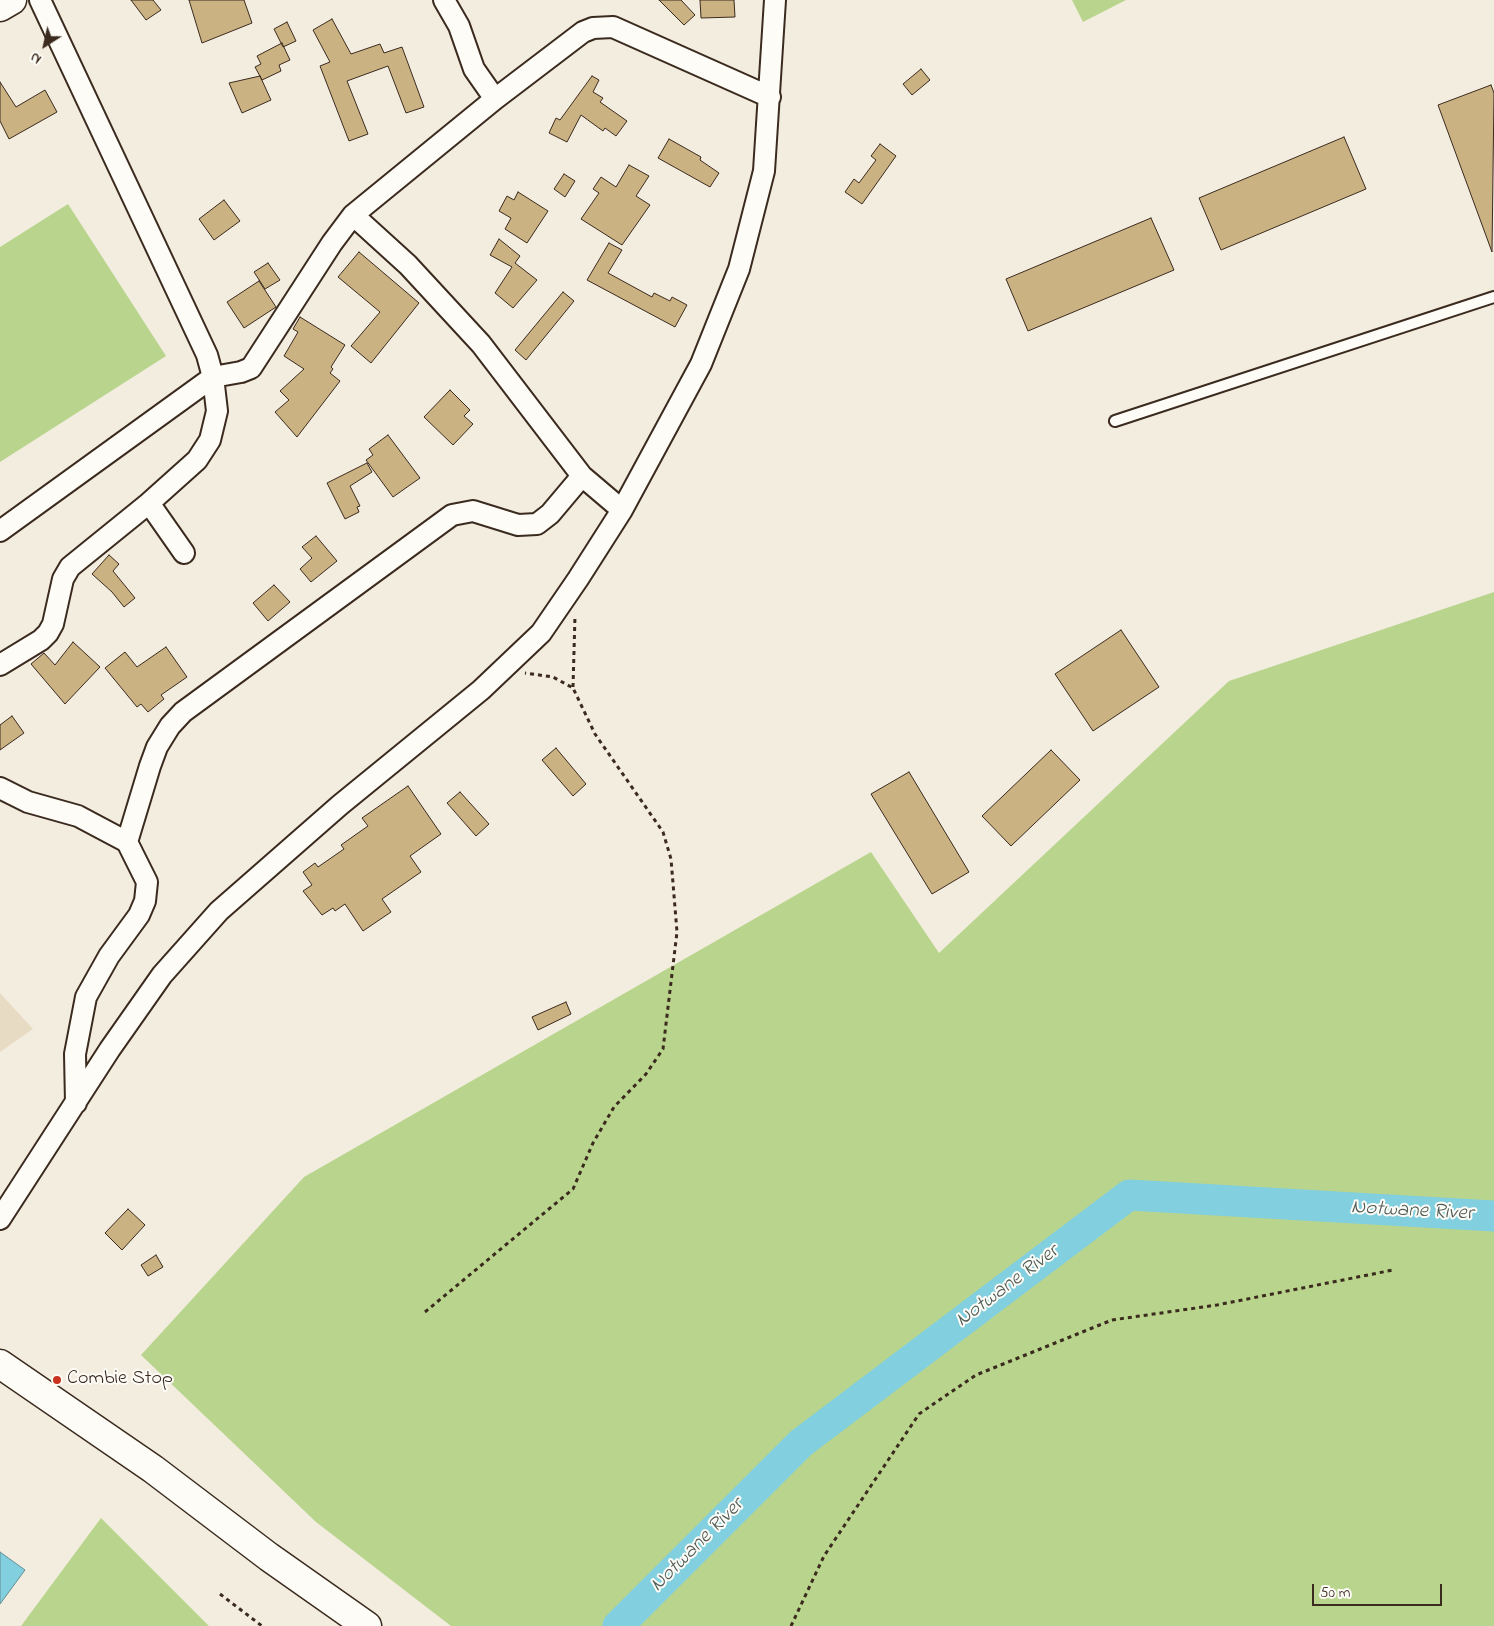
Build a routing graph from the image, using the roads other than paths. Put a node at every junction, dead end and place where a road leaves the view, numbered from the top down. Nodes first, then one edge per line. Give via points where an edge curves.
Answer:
1 (12, 0) edge
2 (40, 0) edge
3 (444, 0) edge
4 (776, 0) edge
5 (0, 7) edge
6 (770, 97) junction
7 (495, 99) junction
8 (353, 215) junction
9 (1494, 297) edge
10 (213, 377) junction
11 (1115, 421) dead end
12 (582, 476) junction
13 (149, 503) junction
14 (622, 510) junction
15 (0, 531) edge
16 (184, 553) dead end
17 (0, 666) edge
18 (0, 788) edge
19 (127, 842) junction
20 (76, 1103) junction
21 (0, 1219) edge
22 (0, 1364) edge
23 (367, 1626) edge

1 - 5 street
2 - 10 street via 207,355
3 - 7 street via 459,26 474,69
4 - 6 street
6 - 7 street via 629,33 607,27 583,32
6 - 14 street via 764,170 739,269 701,364
7 - 8 street
8 - 10 street via 251,368
8 - 12 street via 408,265 481,344
9 - 11 lane
10 - 13 street via 217,411 210,440 197,460
10 - 15 street
12 - 14 street
12 - 19 street via 550,514 537,524 518,525 473,511 452,515 183,712 170,726 150,766
13 - 16 street
13 - 17 street via 70,566 63,579 60,600 48,633
14 - 20 street via 541,633 496,676 340,805 219,912 162,975
18 - 19 street via 28,802 78,816
19 - 20 street via 146,882 145,901 86,996 75,1054
20 - 21 street
22 - 23 street via 153,1470

